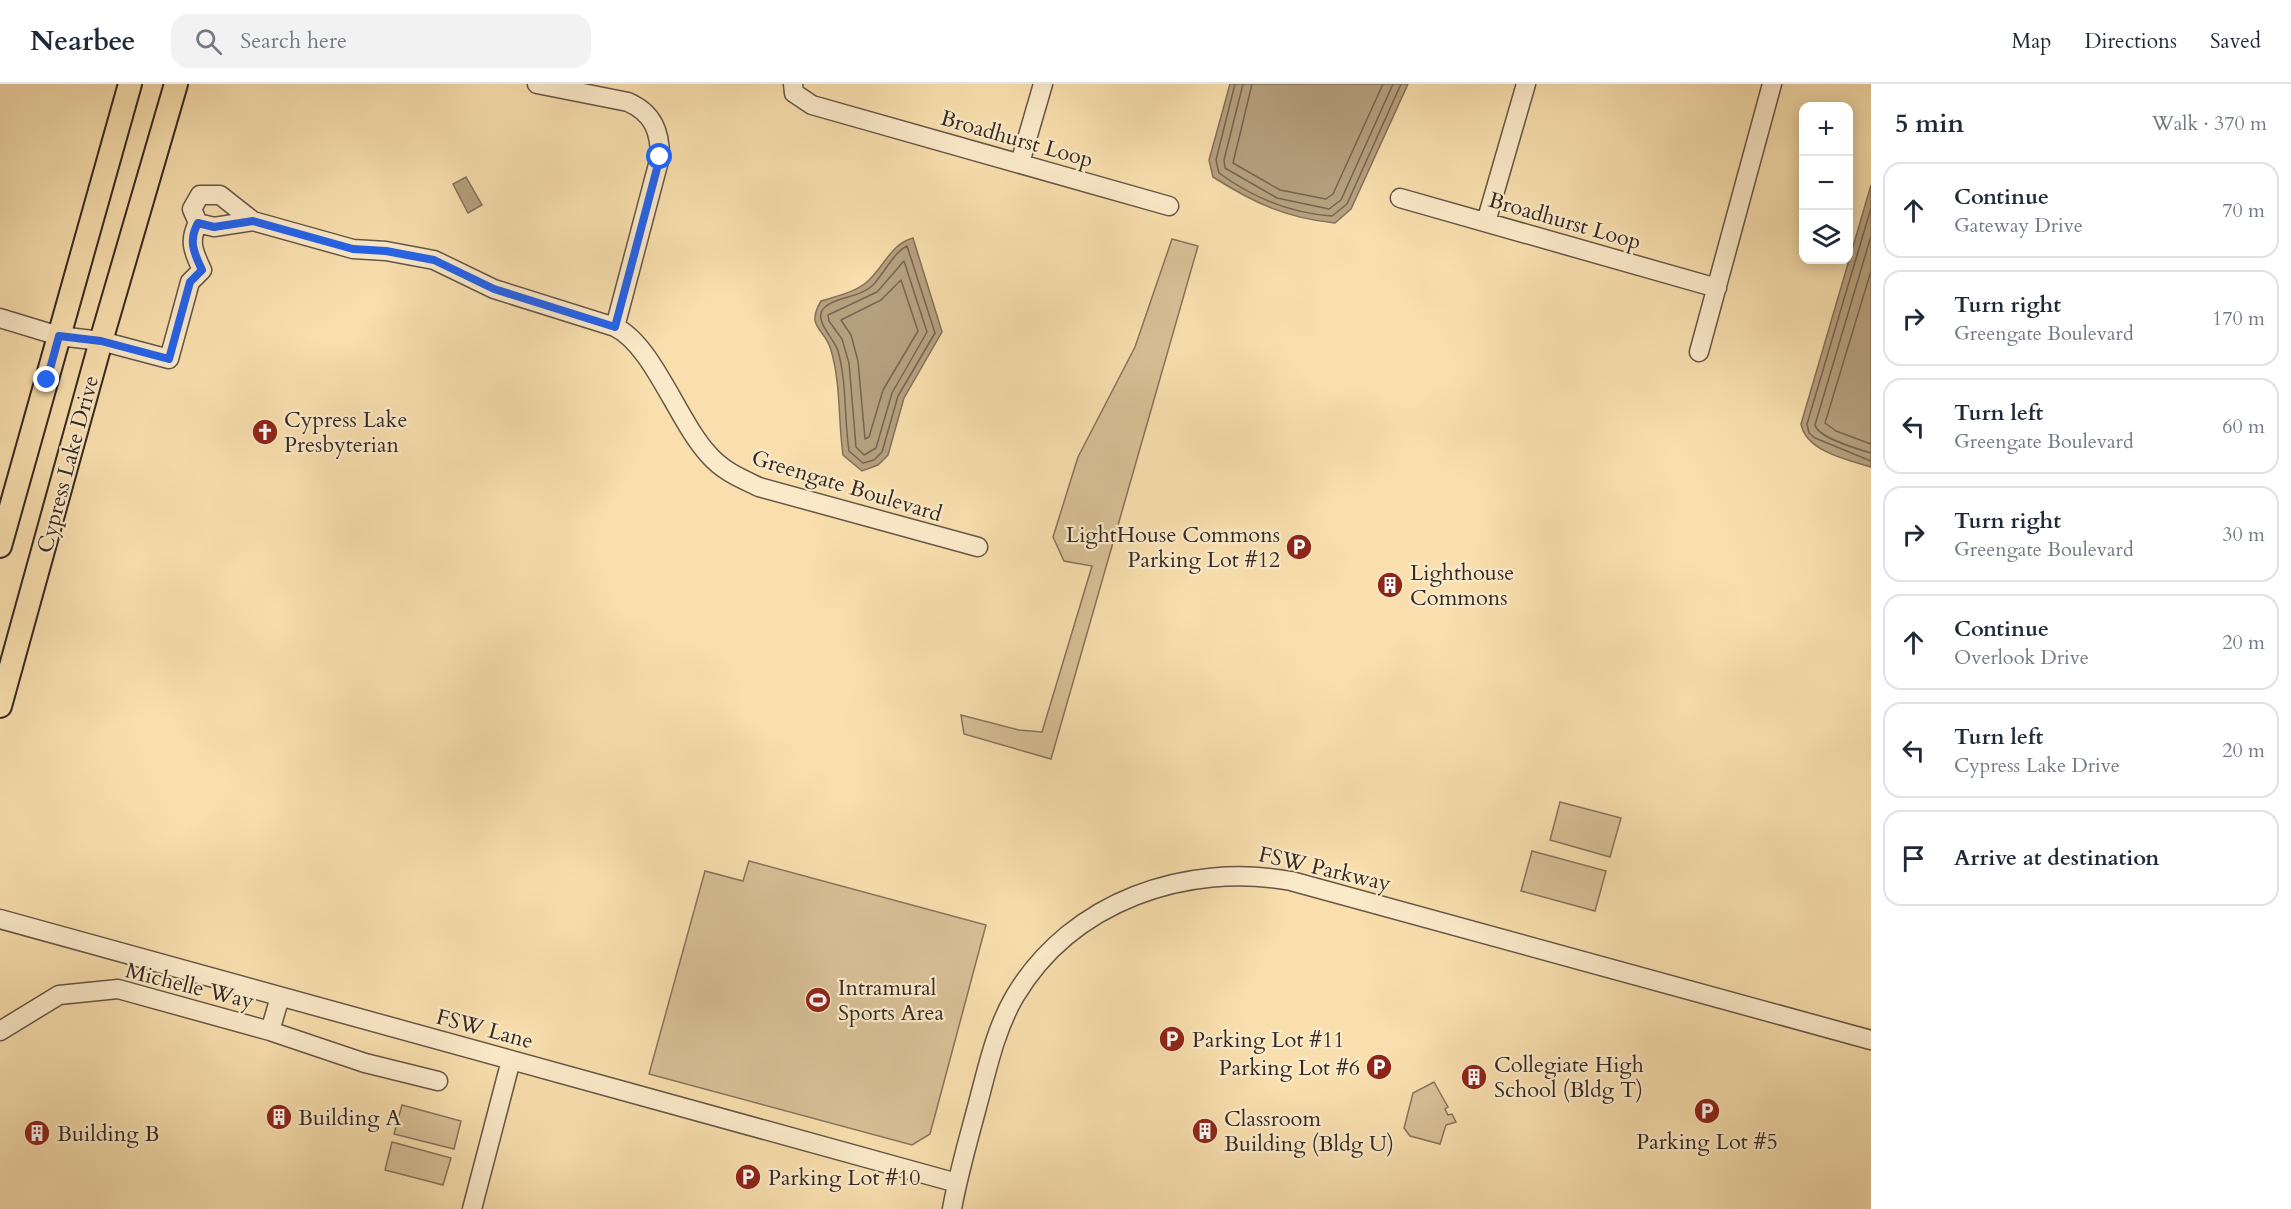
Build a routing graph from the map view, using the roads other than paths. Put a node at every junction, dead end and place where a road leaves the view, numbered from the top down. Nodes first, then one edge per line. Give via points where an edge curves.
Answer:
1 (130, 84) edge
2 (176, 84) edge
3 (537, 84) edge
4 (793, 84) edge
5 (1043, 84) edge
6 (1526, 84) edge
7 (1772, 84) edge
8 (1020, 163) junction
9 (1400, 198) dead end
10 (1169, 206) dead end
11 (253, 221) junction
12 (1486, 222) junction
13 (198, 223) junction
14 (1717, 288) junction
15 (0, 318) edge
16 (615, 327) junction
17 (59, 336) junction
18 (101, 341) junction
19 (1699, 352) dead end
20 (1, 536) edge
21 (978, 548) dead end
22 (0, 706) edge
23 (0, 919) edge
24 (280, 997) junction
25 (0, 1030) edge
26 (270, 1031) junction
27 (1871, 1040) edge
28 (511, 1060) junction
29 (438, 1081) dead end
30 (957, 1183) junction
31 (472, 1209) edge
32 (952, 1209) edge

1 - 17 main road, Cypress Lake Drive
2 - 18 main road, Cypress Lake Drive
3 - 16 street via 628,102 641,108 657,129 660,157
4 - 8 street, Broadhurst Loop via 794,93 812,105
5 - 8 street
6 - 12 street
7 - 14 street
8 - 10 street, Broadhurst Loop
9 - 12 street, Broadhurst Loop
11 - 13 street, Greengate Boulevard via 214,227
11 - 13 street, Greengate Boulevard via 230,200 209,193 200,195 192,209
11 - 16 street, Greengate Boulevard via 353,249 434,260 494,289
12 - 14 street, Broadhurst Loop
13 - 18 street, Greengate Boulevard via 192,233 193,251 202,270 190,282 169,359
14 - 19 street
15 - 17 street
16 - 21 street, Greengate Boulevard via 628,333 642,350 692,434 729,474 759,487
17 - 18 street
17 - 20 main road, Cypress Lake Drive
18 - 22 main road, Cypress Lake Drive
23 - 24 street, FSW Lane
24 - 26 street, Michelle Way
24 - 28 street, FSW Lane
25 - 26 street, Michelle Way via 58,995 118,989
26 - 29 street, Michelle Way via 365,1063
27 - 30 street, FSW Parkway via 1291,880 1243,874 1202,876 1160,886 1117,904 1079,928 1036,969 1016,995 992,1051
28 - 30 street, FSW Lane
28 - 31 street
30 - 32 street, FSW Parkway

